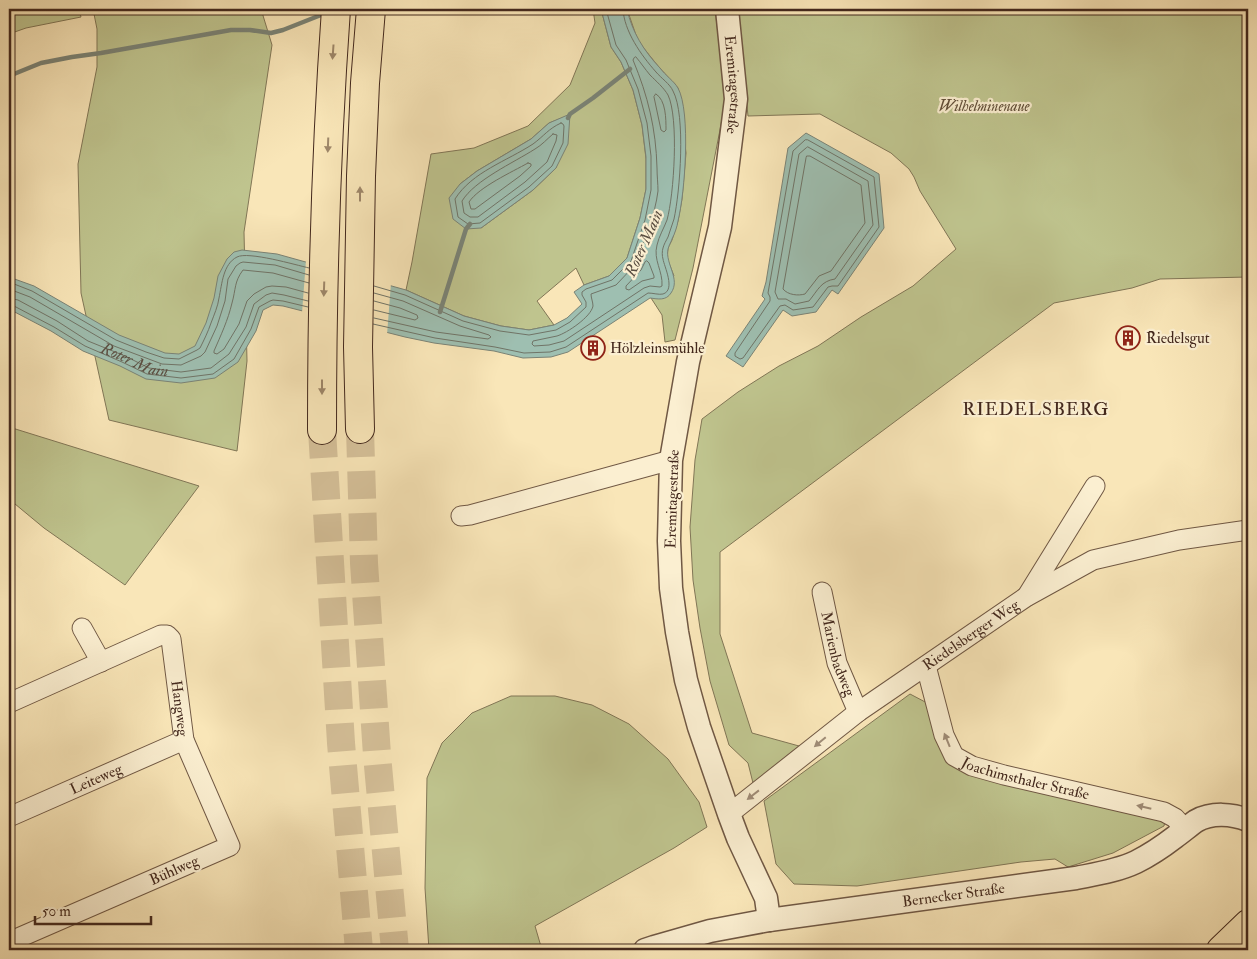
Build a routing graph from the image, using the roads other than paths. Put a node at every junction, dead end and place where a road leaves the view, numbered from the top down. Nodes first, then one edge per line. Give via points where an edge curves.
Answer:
1 (336, 9) edge
2 (370, 9) edge
3 (727, 9) edge
4 (360, 429) tunnel mouth
5 (322, 430) tunnel mouth
6 (671, 460) junction
7 (1095, 486) dead end
8 (461, 516) dead end
9 (1248, 530) edge
10 (822, 592) dead end
11 (1026, 597) junction
12 (82, 628) dead end
13 (101, 662) junction
14 (926, 666) junction
15 (9, 703) edge
16 (858, 712) junction
17 (184, 740) junction
18 (729, 814) junction
19 (9, 817) edge
20 (1248, 820) edge
21 (1186, 829) junction
22 (230, 846) joint
23 (769, 920) junction
24 (1248, 924) edge
25 (9, 942) edge
26 (645, 950) edge
27 (1220, 950) edge

1 -> 5 main road via 325,241
4 -> 2 main road via 361,176
3 - 6 street, Eremitagestraße via 736,99 720,227 688,362
6 - 8 street
6 - 18 street, Eremitagestraße via 669,541 677,632 699,727
7 - 11 street
9 - 11 street, Riedelsberger Weg via 1179,540 1092,560
10 - 16 street, Marienbadweg via 837,663
11 - 14 street, Riedelsberger Weg
12 - 13 street
13 - 15 street, Hangweg
13 - 17 street, Hangweg via 161,635 171,638
14 - 16 street, Riedelsberger Weg
21 -> 14 street, Joachimsthaler Straße via 1164,812 1004,775 972,766 954,756 944,736
16 -> 18 street, Riedelsberger Weg
17 - 19 street, Leiteweg
17 - 22 street, Hangweg
18 - 23 street, Eremitagestraße via 766,898
20 - 21 street, Bernecker Straße via 1220,814 1196,821
21 - 23 street, Bernecker Straße via 1151,854 1114,870
22 - 25 street, Bühlweg
23 - 26 street, Bernecker Straße via 710,931
24 - 27 main road

